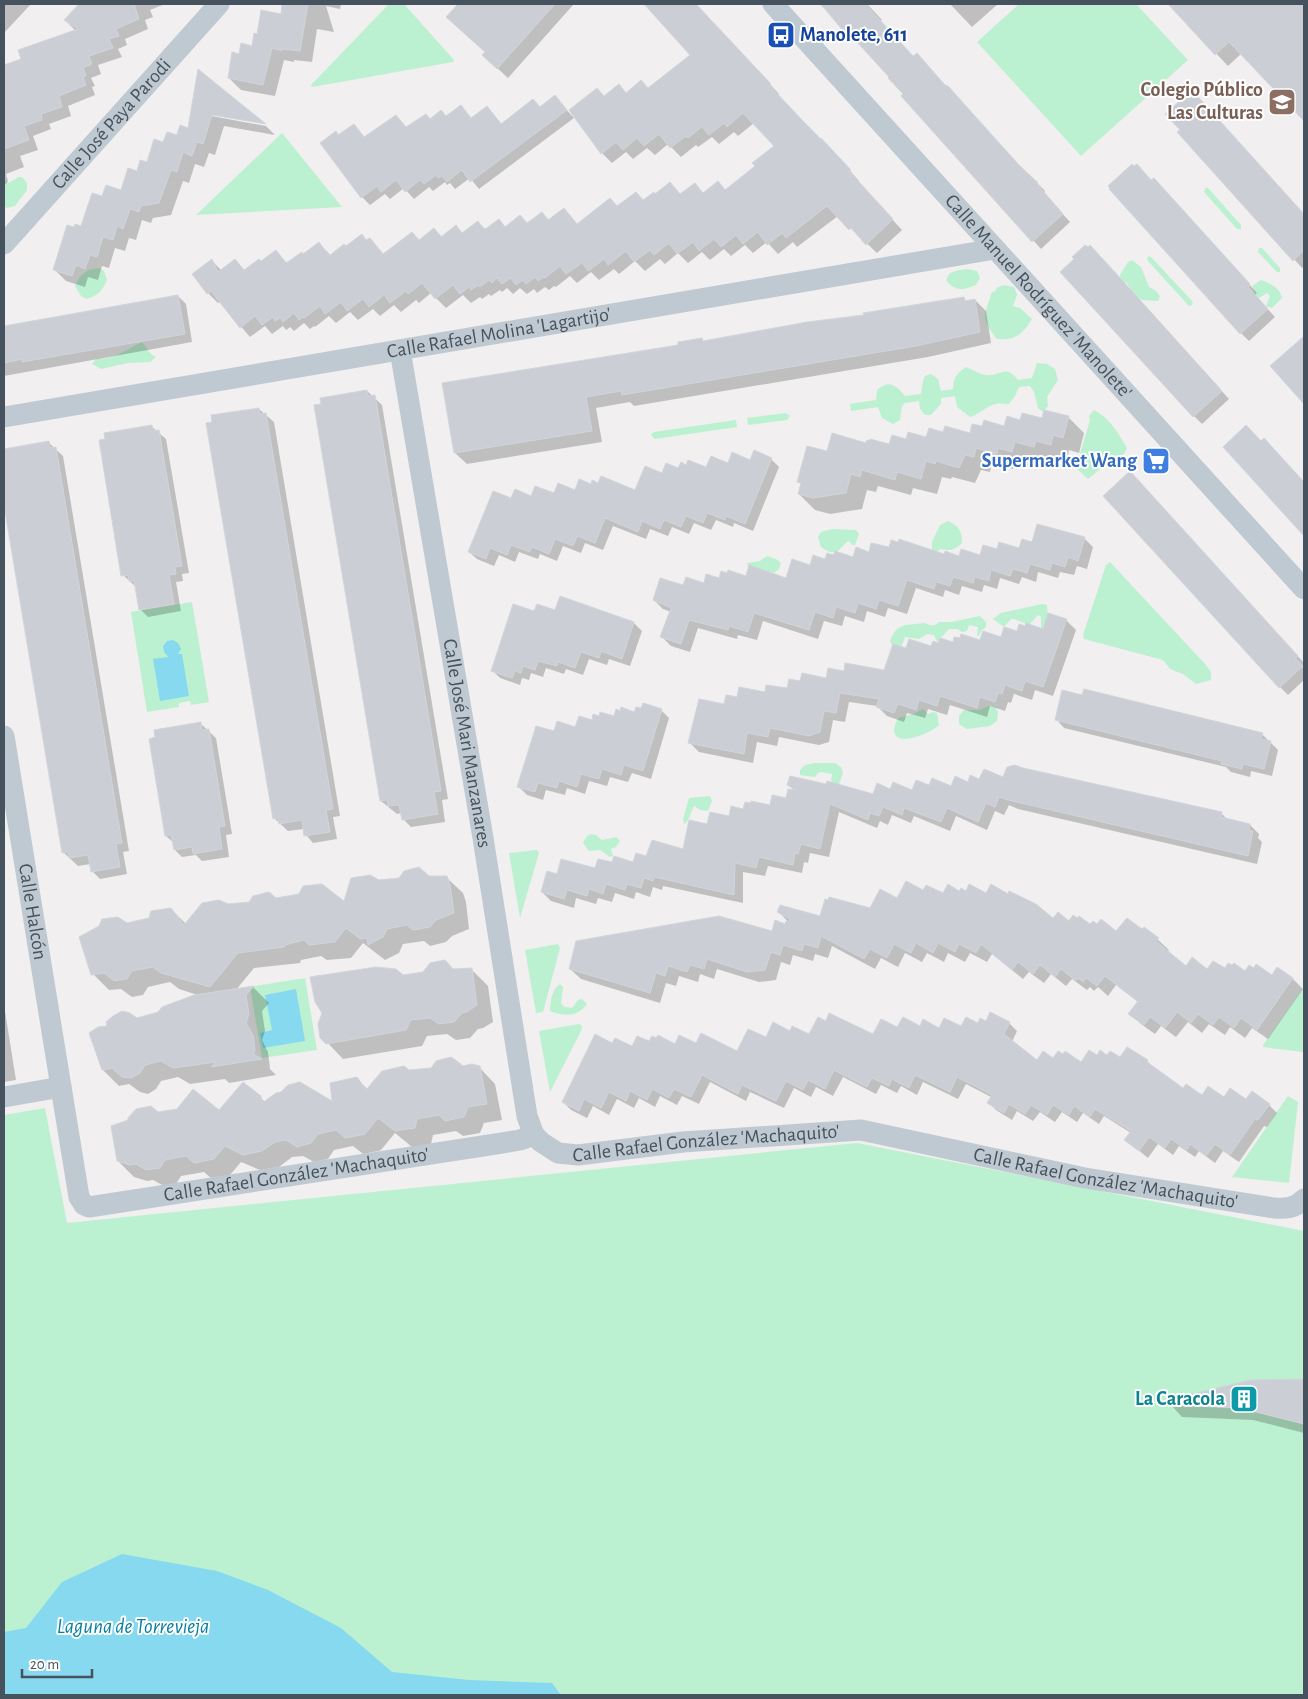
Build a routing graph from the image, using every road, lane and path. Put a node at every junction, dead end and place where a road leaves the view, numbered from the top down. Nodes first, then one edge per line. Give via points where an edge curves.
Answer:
1 (219, 4) edge
2 (773, 4) edge
3 (4, 244) edge
4 (996, 249) junction
5 (400, 350) junction
6 (4, 417) edge
7 (1304, 589) edge
8 (4, 736) edge
9 (61, 1087) junction
10 (4, 1097) edge
11 (534, 1134) junction
12 (1303, 1201) edge

1 - 3 street, Calle José Paya Parodi
2 - 4 street, Calle Manuel Rodríguez 'Manolete'
4 - 5 street, Calle Rafael Molina 'Lagartijo'
4 - 7 street, Calle Manuel Rodríguez 'Manolete'
5 - 6 street, Calle Rafael Molina 'Lagartijo'
5 - 11 street, Calle José Mari Manzanares via 527,1116
8 - 9 street, Calle Halcón
9 - 10 street
9 - 11 street, Calle Rafael González 'Machaquito' via 79,1197 84,1206 89,1207 502,1143
11 - 12 street, Calle Rafael González 'Machaquito' via 540,1142 558,1153 578,1155 683,1142 861,1130 1085,1178 1274,1208 1284,1209

